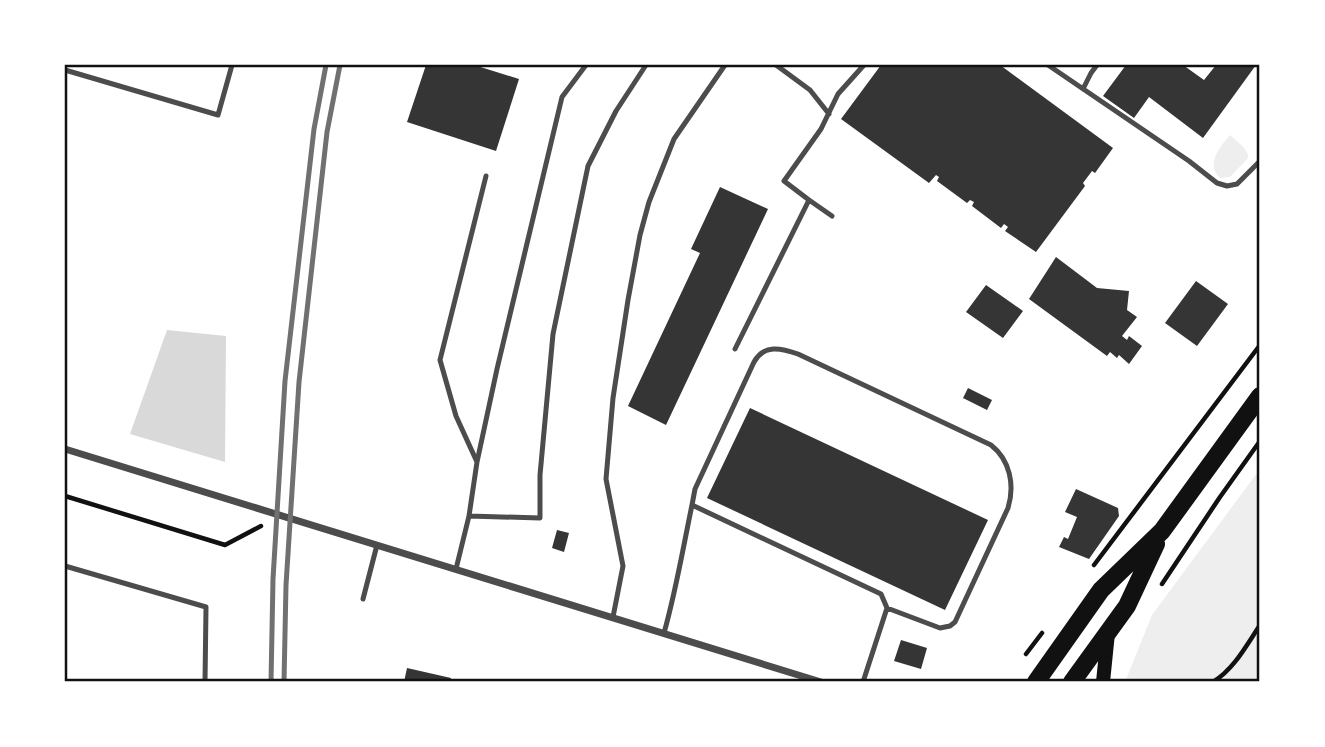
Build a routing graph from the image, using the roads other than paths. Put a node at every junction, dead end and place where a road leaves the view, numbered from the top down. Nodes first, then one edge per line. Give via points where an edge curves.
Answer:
1 (232, 65) edge
2 (586, 65) edge
3 (646, 65) edge
4 (725, 65) edge
5 (776, 65) edge
6 (863, 65) edge
7 (1048, 65) edge
8 (1097, 65) edge
9 (65, 69) edge
10 (1083, 89) junction
11 (828, 114) junction
12 (1260, 161) edge
13 (486, 176) dead end
14 (809, 200) junction
15 (832, 216) dead end
16 (735, 349) dead end
17 (1260, 396) edge
18 (65, 449) edge
19 (477, 462) junction
20 (692, 506) junction
21 (469, 516) junction
22 (1162, 531) junction
23 (377, 545) junction
24 (65, 566) edge
25 (456, 569) junction
26 (363, 599) dead end
27 (887, 608) junction
28 (612, 617) junction
29 (664, 633) junction
30 (1108, 633) junction
31 (205, 682) edge
32 (821, 682) edge
33 (863, 682) edge
34 (1035, 682) edge
35 (1072, 682) edge
36 (1102, 682) edge

1 - 9 lane via 218,116
2 - 19 lane via 562,97
3 - 21 lane via 588,166 553,334 540,518
4 - 28 lane via 674,139 640,235 613,398 606,479 623,566
5 - 11 lane via 810,90
6 - 11 lane
7 - 10 lane
8 - 10 lane
10 - 12 lane via 1217,183 1237,184
11 - 14 lane via 784,181
13 - 19 lane via 440,360 456,416
14 - 15 lane
14 - 16 lane
17 - 22 main road
18 - 23 street
19 - 21 lane
20 - 27 lane via 881,594
20 - 27 lane via 695,489 756,358 771,349 798,354 991,445 1005,462 1011,498 954,622 940,628
20 - 29 lane
21 - 25 lane
22 - 30 main road via 1127,606
22 - 34 main road via 1101,590
23 - 25 street
23 - 26 lane
24 - 31 lane via 206,607
25 - 28 street
27 - 33 lane
28 - 29 street
29 - 32 street
30 - 35 main road
30 - 36 main road

